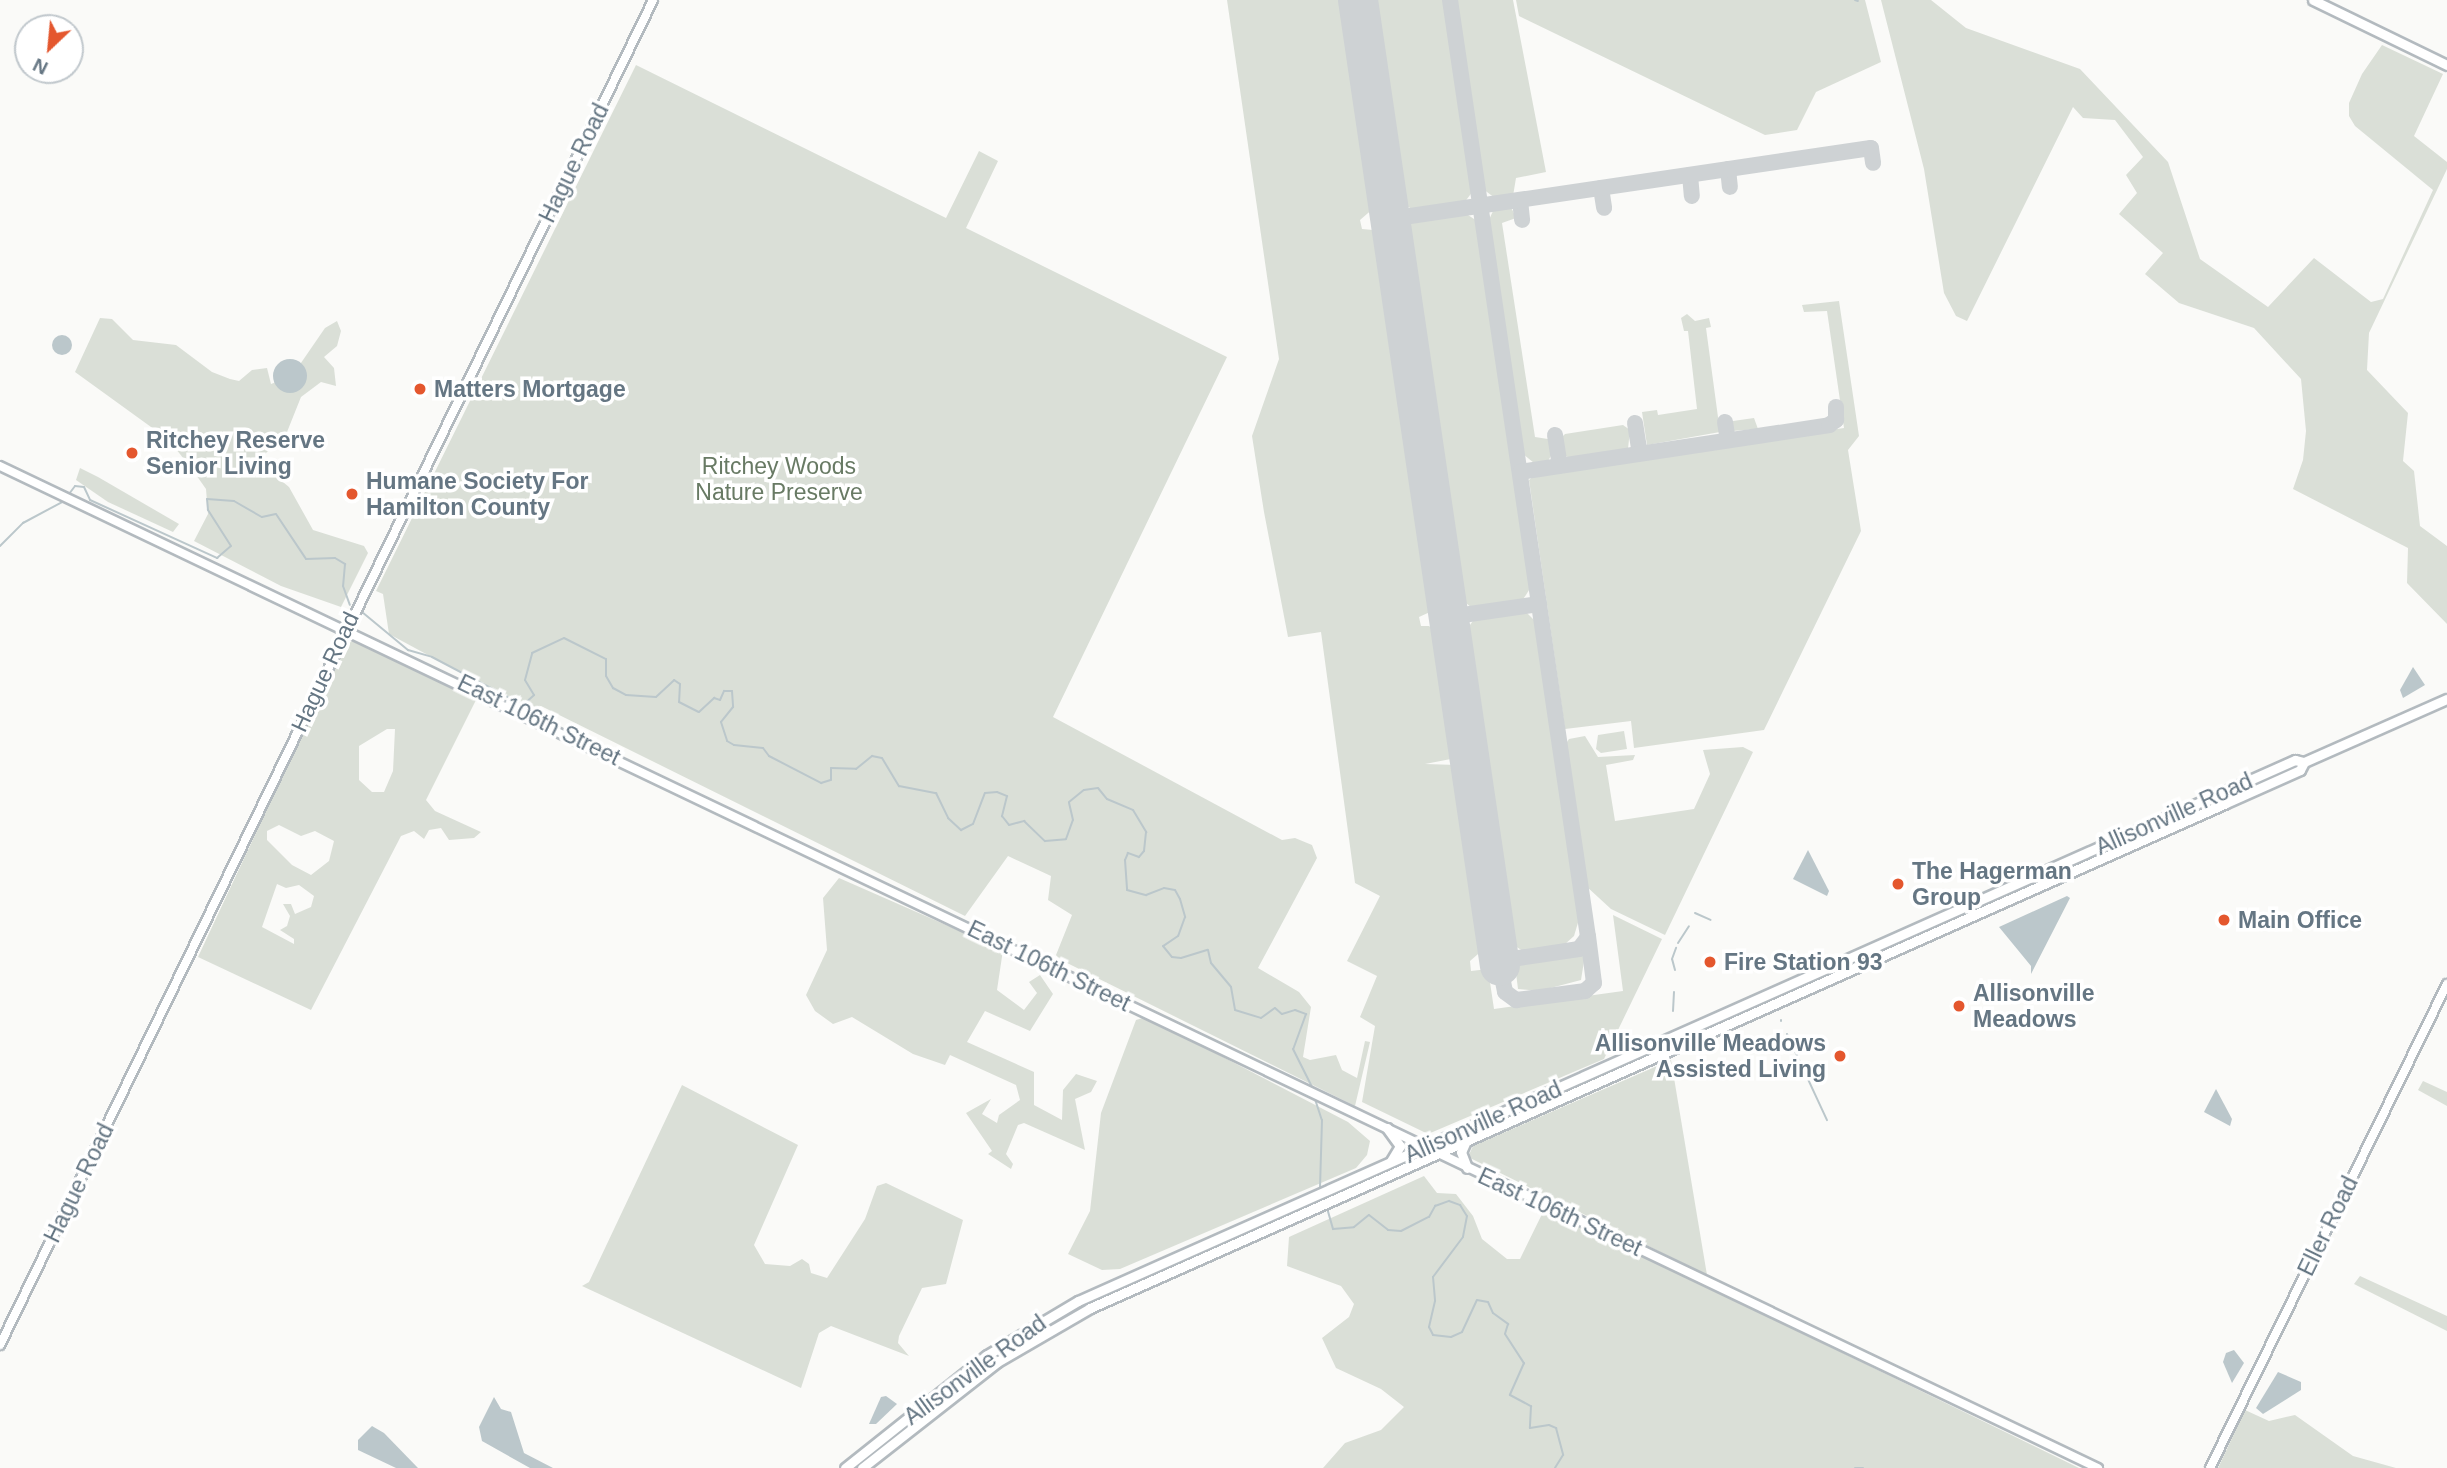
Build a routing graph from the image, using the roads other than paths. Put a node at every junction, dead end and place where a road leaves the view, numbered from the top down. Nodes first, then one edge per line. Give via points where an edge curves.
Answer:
1 (653, 0) edge
2 (2313, 0) edge
3 (2447, 65) edge
4 (0, 466) edge
5 (346, 627) junction
6 (2447, 699) edge
7 (2304, 762) junction
8 (2447, 984) edge
9 (1387, 1128) junction
10 (1466, 1141) junction
11 (1425, 1147) junction
12 (1438, 1154) junction
13 (1389, 1163) junction
14 (1467, 1168) junction
15 (0, 1345) edge
16 (845, 1468) edge
17 (862, 1468) edge
18 (2098, 1468) edge
19 (2210, 1468) edge

1 - 5 street, Hague Road
2 - 3 main road
4 - 5 street, East 106th Street
5 - 9 street, East 106th Street
5 - 15 street, Hague Road
6 - 7 main road, Allisonville Road
7 - 10 main road, Allisonville Road via 2300,770
7 - 11 main road, Allisonville Road via 2295,760
8 - 19 street, Eller Road
9 - 11 street, East 106th Street
9 - 13 main road via 1400,1149
10 - 12 main road, Allisonville Road
10 - 14 main road via 1461,1153
11 - 12 street, East 106th Street
11 - 13 main road, Allisonville Road
12 - 14 street, East 106th Street
12 - 17 main road, Allisonville Road via 1114,1296 1041,1334 980,1374
13 - 16 main road, Allisonville Road via 1035,1324 965,1372
14 - 18 street, East 106th Street

